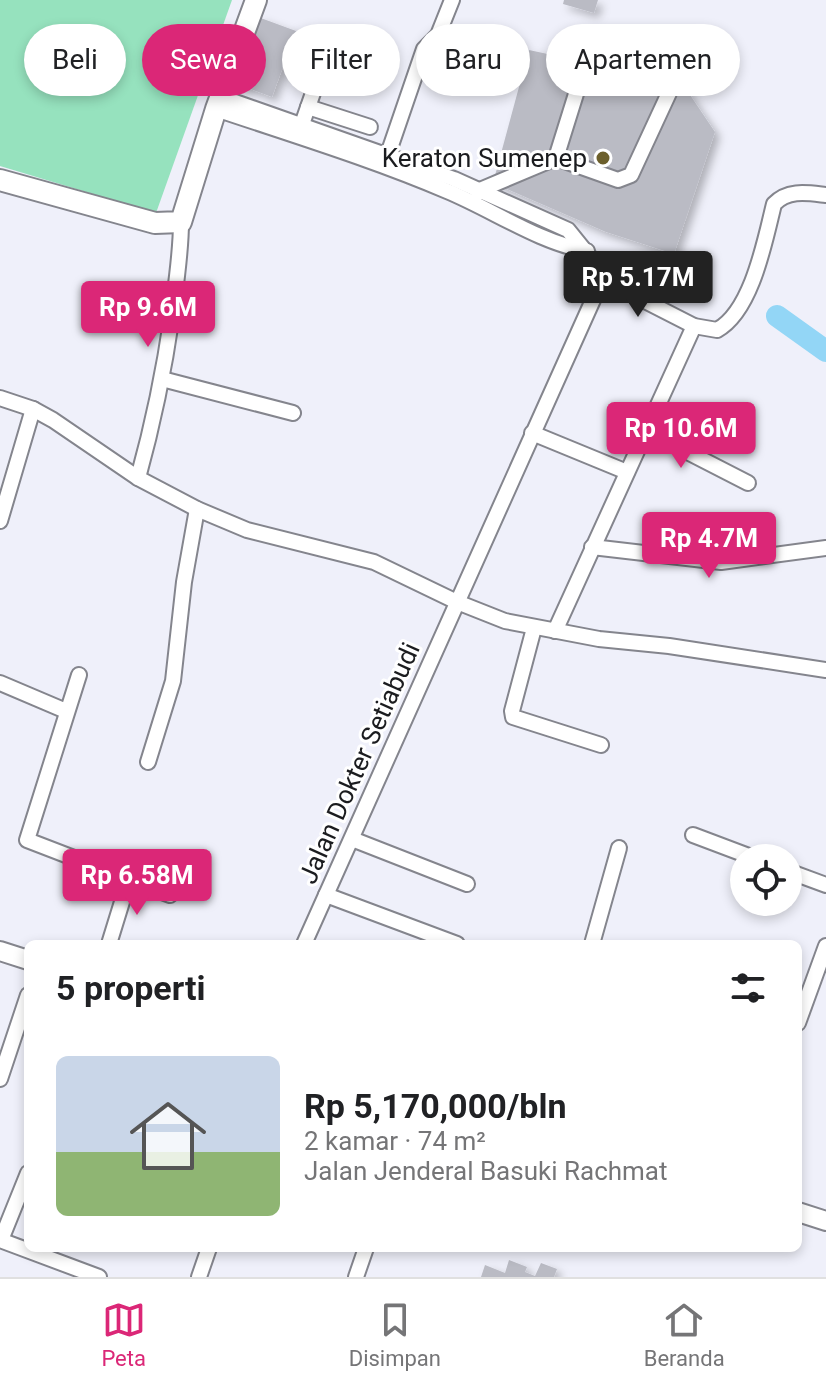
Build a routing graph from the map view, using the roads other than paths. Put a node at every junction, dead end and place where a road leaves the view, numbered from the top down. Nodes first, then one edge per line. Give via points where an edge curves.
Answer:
1 (256, 0) edge
2 (452, 0) edge
3 (312, 96) edge
4 (575, 96) edge
5 (668, 96) edge
6 (219, 103) junction
7 (308, 107) junction
8 (370, 127) dead end
9 (300, 131) junction
10 (556, 158) junction
11 (386, 160) junction
12 (0, 180) edge
13 (826, 195) edge
14 (476, 196) junction
15 (181, 222) junction
16 (600, 278) junction
17 (694, 326) junction
18 (162, 379) junction
19 (0, 398) edge
20 (33, 409) junction
21 (655, 410) junction
22 (293, 413) dead end
23 (532, 433) junction
24 (627, 472) junction
25 (138, 478) junction
26 (748, 483) dead end
27 (197, 509) junction
28 (0, 521) edge
29 (592, 547) junction
30 (826, 548) edge
31 (457, 602) junction
32 (534, 628) junction
33 (555, 631) junction
34 (826, 670) edge
35 (79, 675) dead end
36 (0, 683) edge
37 (66, 711) junction
38 (601, 745) dead end
39 (148, 762) dead end
40 (693, 835) dead end
41 (352, 839) junction
42 (619, 848) dead end
43 (730, 849) edge
44 (802, 876) edge
45 (129, 879) junction
46 (467, 884) dead end
47 (826, 885) edge
48 (170, 895) dead end
49 (326, 895) junction
50 (110, 940) edge
51 (306, 940) edge
52 (446, 940) edge
53 (593, 940) edge
54 (826, 946) edge
55 (0, 951) edge
56 (24, 959) edge
57 (822, 970) edge
58 (24, 1007) edge
59 (802, 1014) edge
60 (0, 1079) edge
61 (24, 1183) edge
62 (802, 1213) edge
63 (826, 1221) edge
64 (1, 1240) edge
65 (24, 1249) edge
66 (33, 1252) edge
67 (208, 1252) edge
68 (365, 1252) edge
69 (99, 1277) edge
70 (199, 1277) edge
71 (356, 1277) edge

1 - 6 highway
2 - 11 street via 438,35 424,49
3 - 7 street
4 - 10 street
5 - 10 street via 626,179
6 - 9 street
6 - 15 highway
7 - 8 street
7 - 9 street
9 - 11 street
10 - 14 street
11 - 14 street
12 - 15 highway via 155,223
13 - 17 street via 792,193 778,199 760,260 734,317 717,330
14 - 16 street via 568,230 598,267
15 - 18 street
16 - 17 street
16 - 23 street, Jalan Dokter Setiabudi
17 - 21 street
18 - 22 street
18 - 25 street
19 - 20 street
20 - 25 street
20 - 28 street
21 - 24 street
21 - 26 street via 678,421 670,443
23 - 24 street
23 - 31 street, Jalan Dokter Setiabudi
24 - 29 street
25 - 27 street
27 - 31 street via 247,530 374,562
27 - 39 street via 173,681
29 - 30 street via 721,562
29 - 33 street
31 - 32 street
31 - 41 street, Jalan Dokter Setiabudi
32 - 33 street
32 - 38 street via 513,717
33 - 34 street
35 - 37 street
36 - 37 street
37 - 45 street via 27,840
40 - 43 street
41 - 46 street
41 - 49 street, Jalan Dokter Setiabudi
42 - 53 street
44 - 47 street
45 - 48 street
45 - 50 street
49 - 51 street, Jalan Dokter Setiabudi
49 - 52 street
54 - 57 street
55 - 56 main road
57 - 59 street
58 - 60 street
61 - 64 street
62 - 63 main road
64 - 65 street
66 - 69 street
67 - 70 street
68 - 71 street

